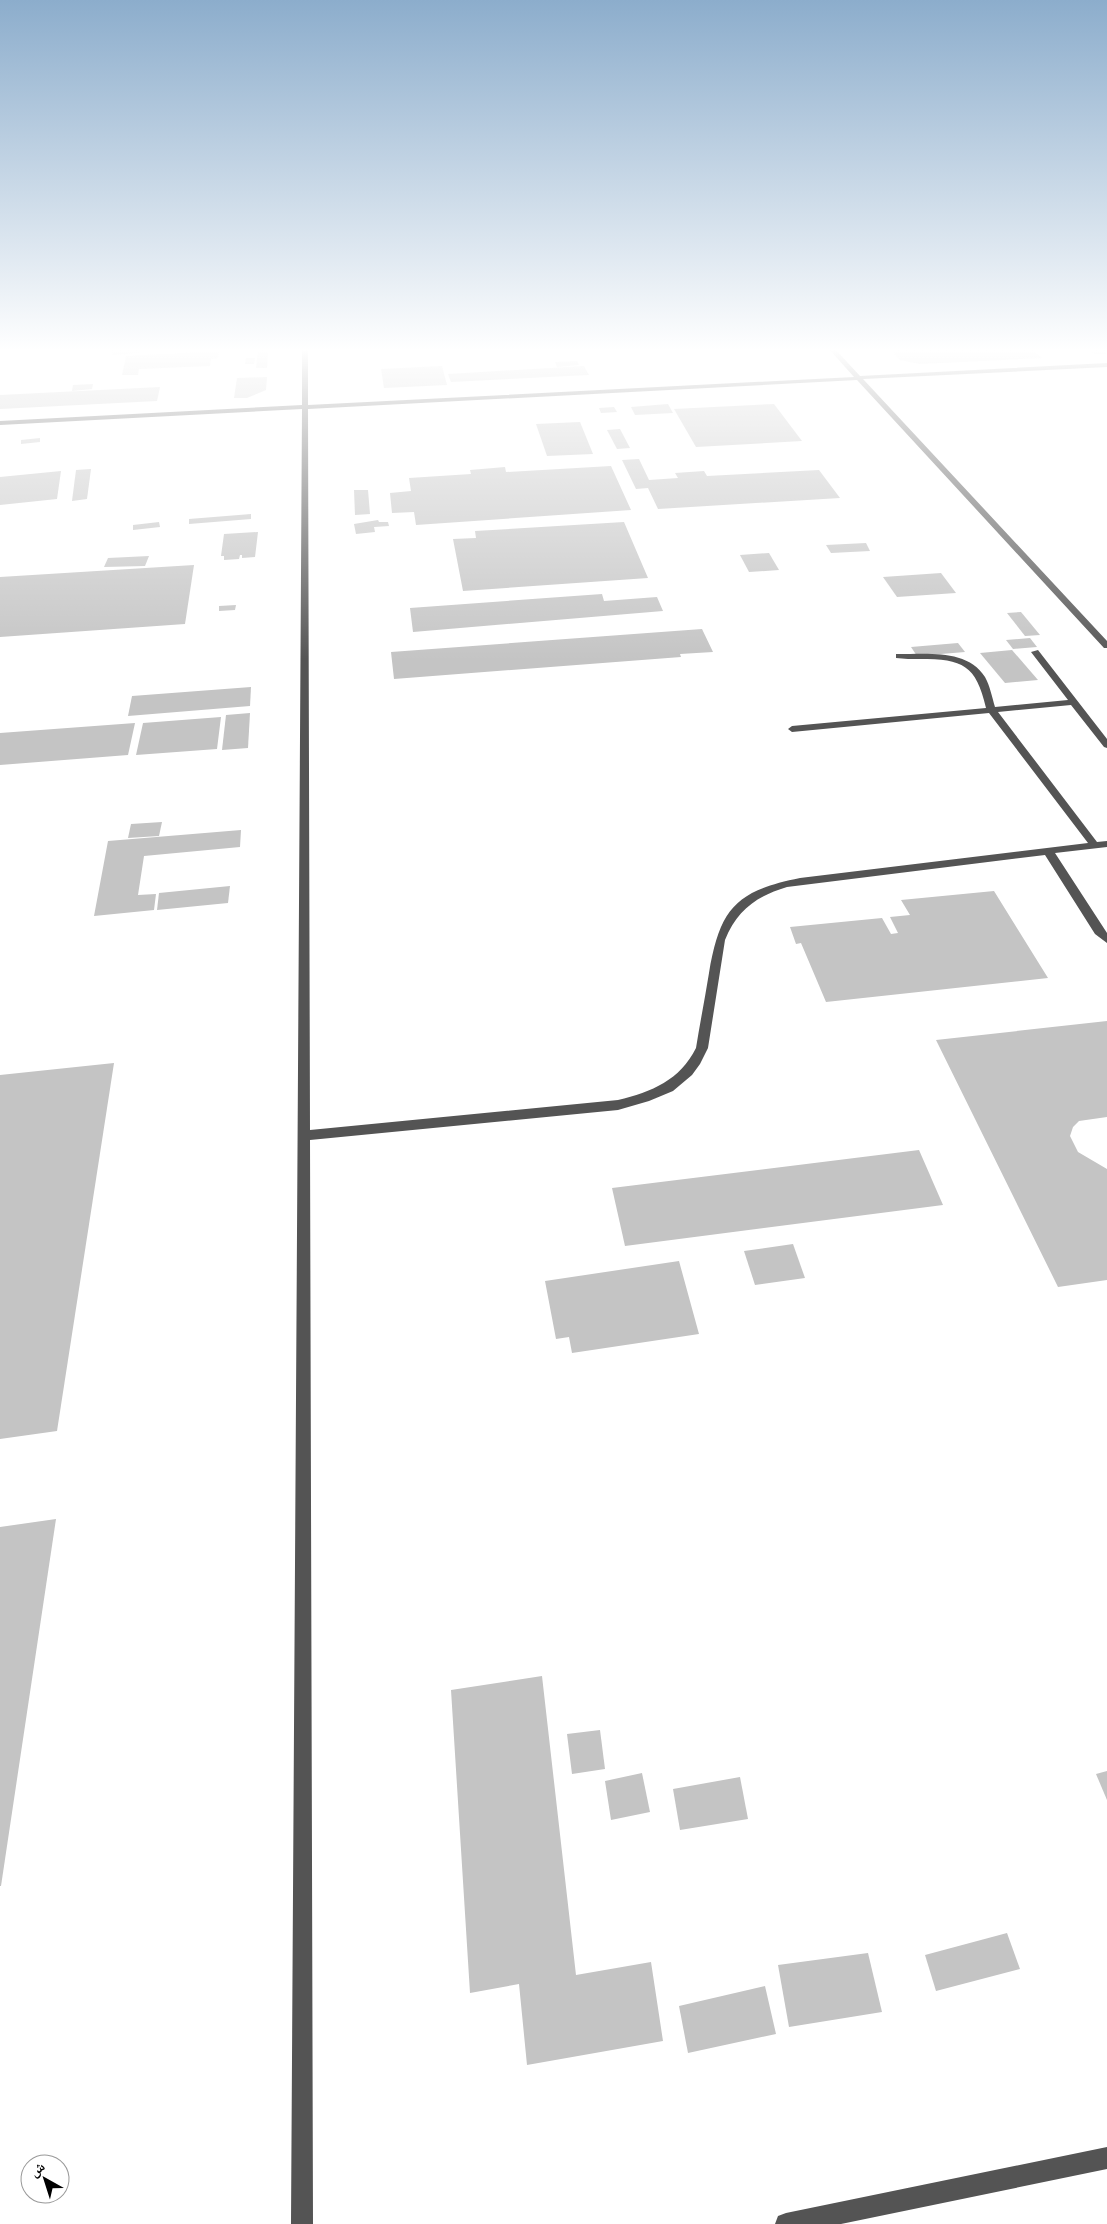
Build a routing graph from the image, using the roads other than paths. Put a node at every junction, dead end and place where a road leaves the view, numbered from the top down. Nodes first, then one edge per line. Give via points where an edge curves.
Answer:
1 (305, 453) edge
2 (927, 453) edge
3 (1107, 646) edge
4 (1035, 652) dead end
5 (899, 656) dead end
6 (1074, 702) junction
7 (992, 709) junction
8 (792, 728) dead end
9 (1107, 745) edge
10 (1107, 844) edge
11 (1095, 846) junction
12 (1048, 851) junction
13 (1107, 939) edge
14 (304, 1136) junction
15 (1107, 2158) edge
16 (302, 2224) edge
17 (786, 2224) edge

1 - 14 street
2 - 3 street
4 - 6 street
5 - 7 street via 946,659 968,665 981,676
6 - 7 street
6 - 9 street
7 - 8 street
7 - 11 street
10 - 11 street
11 - 12 street
12 - 13 street
12 - 14 street via 800,880 779,884 746,900 725,925 720,940 702,1048 696,1063 672,1086 656,1094 618,1106
14 - 16 street
15 - 17 street

